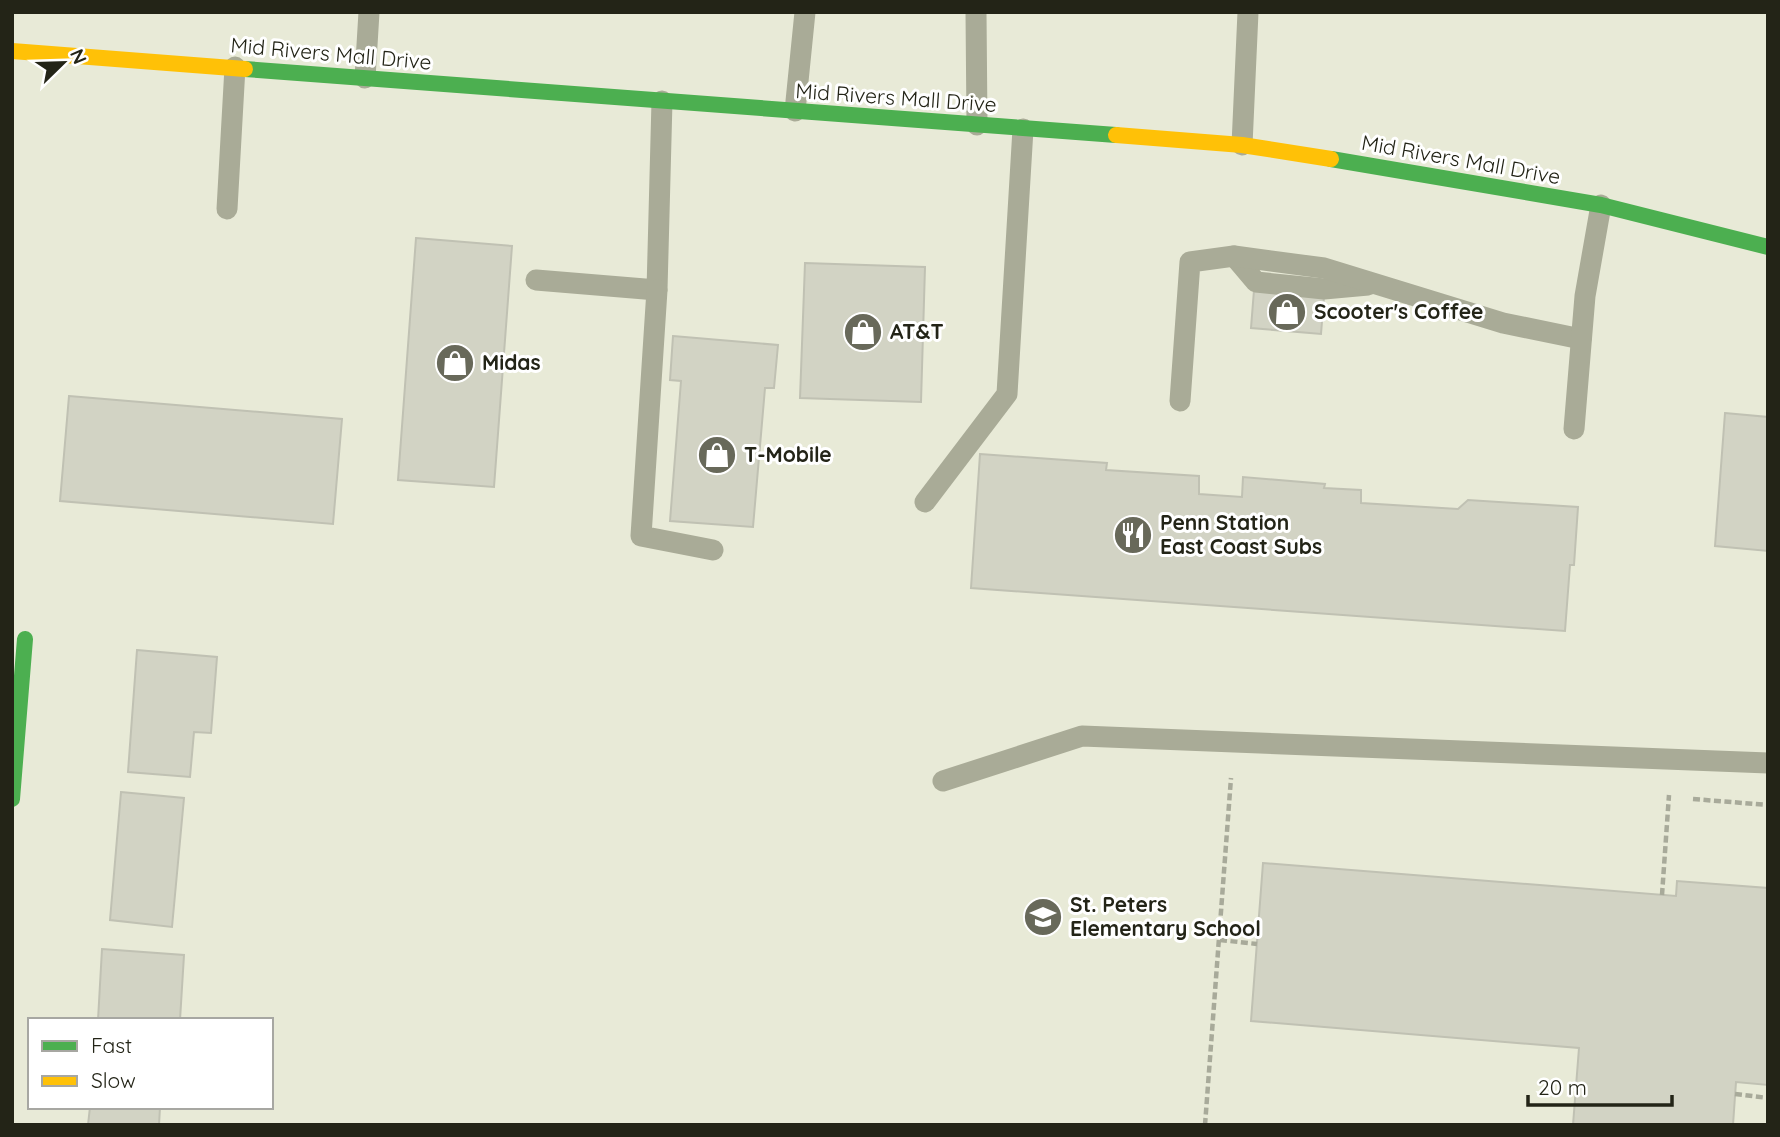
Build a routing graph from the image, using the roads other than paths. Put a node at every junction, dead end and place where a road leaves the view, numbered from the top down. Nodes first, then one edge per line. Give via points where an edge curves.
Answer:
1 (369, 12) edge
2 (805, 12) edge
3 (976, 12) edge
4 (1248, 12) edge
5 (12, 51) edge
6 (235, 67) junction
7 (365, 78) junction
8 (662, 101) junction
9 (795, 111) junction
10 (978, 125) junction
11 (1023, 129) junction
12 (1242, 145) junction
13 (1601, 205) junction
14 (228, 209) dead end
15 (1768, 245) edge
16 (536, 280) dead end
17 (657, 290) junction
18 (1581, 339) junction
19 (1180, 401) dead end
20 (1574, 429) dead end
21 (925, 502) dead end
22 (713, 550) dead end
23 (25, 639) dead end
24 (1768, 763) edge
25 (943, 780) dead end
26 (12, 799) edge

1 - 7 lane
2 - 9 lane
3 - 10 lane
4 - 12 lane
5 - 6 main road, Mid Rivers Mall Drive
6 - 7 main road, Mid Rivers Mall Drive
6 - 14 lane
7 - 8 main road, Mid Rivers Mall Drive
8 - 9 main road, Mid Rivers Mall Drive
8 - 17 lane
9 - 10 main road, Mid Rivers Mall Drive
10 - 11 main road, Mid Rivers Mall Drive
11 - 12 main road, Mid Rivers Mall Drive
11 - 21 lane via 1007,394
12 - 13 main road, Mid Rivers Mall Drive
13 - 15 main road, Mid Rivers Mall Drive
13 - 18 lane
16 - 17 lane
17 - 22 lane via 641,536
18 - 19 lane via 1503,323 1377,284 1324,289 1256,282 1234,256 1190,262
18 - 20 lane
23 - 26 main road
24 - 25 lane via 1082,736

